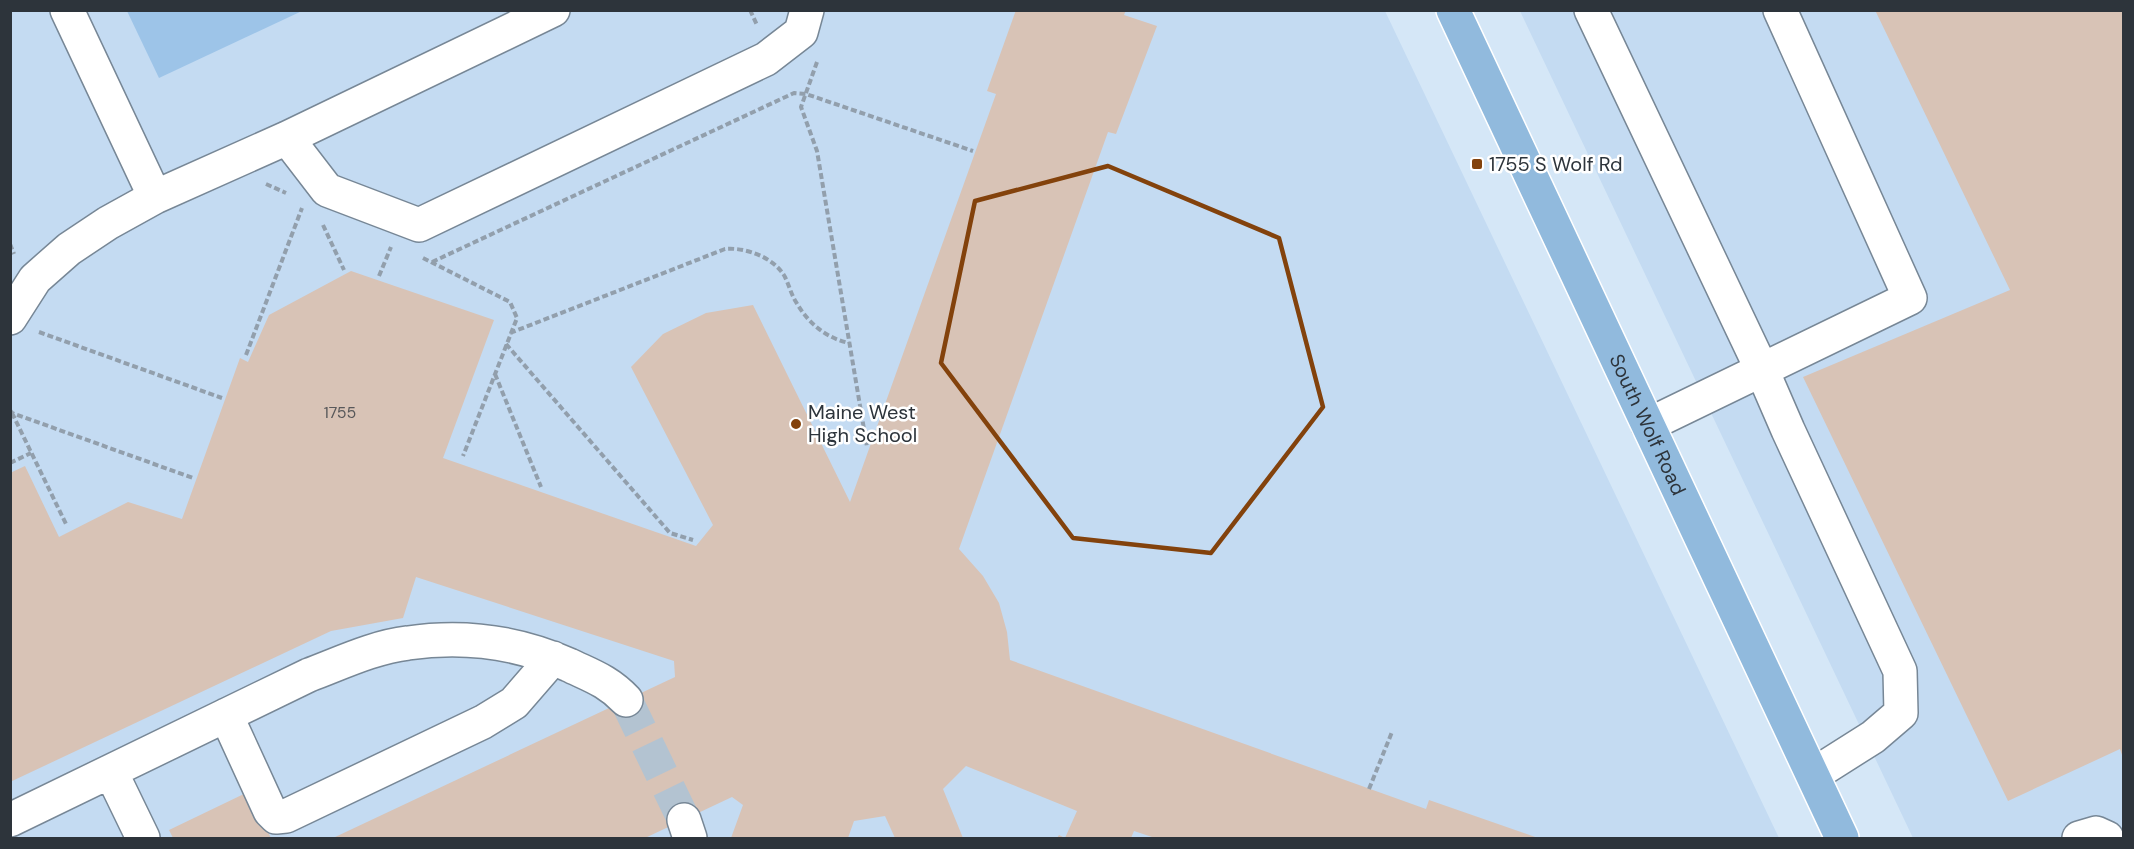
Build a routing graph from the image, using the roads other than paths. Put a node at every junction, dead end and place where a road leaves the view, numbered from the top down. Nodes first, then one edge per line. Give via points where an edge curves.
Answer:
1 (67, 10) edge
2 (553, 10) edge
3 (807, 10) edge
4 (1453, 10) edge
5 (1591, 10) edge
6 (1780, 10) edge
7 (286, 138) junction
8 (155, 197) junction
9 (22, 324) edge
10 (1762, 370) junction
11 (1648, 425) junction
12 (553, 658) junction
13 (626, 700) tunnel mouth
14 (226, 716) junction
15 (111, 772) junction
16 (1813, 775) junction
17 (10, 820) edge
18 (143, 838) edge
19 (1842, 838) edge
20 (2079, 838) edge
21 (2107, 838) edge

1 - 8 lane
2 - 7 lane
3 - 7 lane via 801,32 766,59 419,225 327,190
4 - 11 main road, South Wolf Road
5 - 10 lane
6 - 10 lane via 1910,298
7 - 8 lane
8 - 9 lane via 69,249 35,279
10 - 11 lane
10 - 16 lane via 1900,671 1901,714
11 - 16 main road, South Wolf Road
12 - 13 lane via 612,685
12 - 14 lane via 492,641 407,643 309,675
12 - 14 lane via 514,703 483,722 286,816 276,817 270,811
14 - 15 lane
15 - 17 lane
15 - 18 lane
16 - 19 main road, South Wolf Road
20 - 21 lane via 2096,833

